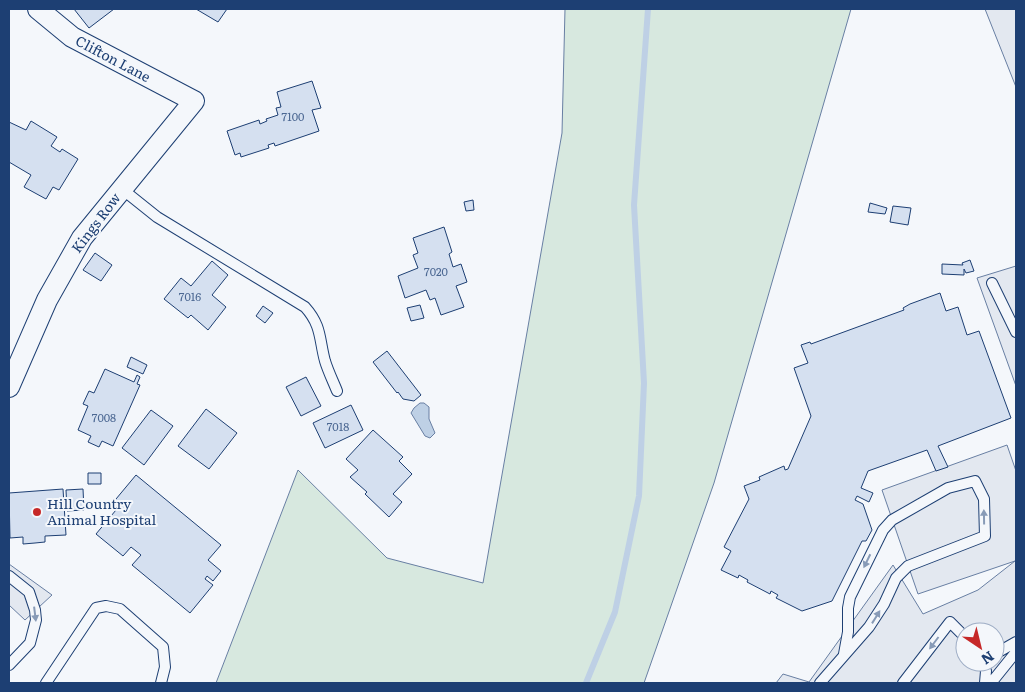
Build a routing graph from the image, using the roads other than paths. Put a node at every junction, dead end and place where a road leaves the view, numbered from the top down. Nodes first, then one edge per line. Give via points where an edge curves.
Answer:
1 (38, 9) edge
2 (194, 101) joint
3 (122, 189) junction
4 (992, 283) dead end
5 (1016, 332) edge
6 (9, 387) edge
7 (337, 391) dead end
8 (9, 576) edge
9 (955, 627) edge
10 (1016, 642) edge
11 (1005, 648) edge
12 (1016, 652) edge
13 (844, 654) junction
14 (9, 666) edge
15 (46, 683) edge
16 (161, 683) edge
17 (820, 683) edge
18 (903, 683) edge
19 (991, 683) edge

1 - 2 street, Clifton Lane via 72,38
2 - 3 street, Kings Row
3 - 6 street, Kings Row via 82,238 47,300
3 - 7 lane via 157,217 305,307 319,330 325,361
4 - 5 lane
8 -> 14 lane via 29,592 36,620 30,643
9 -> 18 lane via 950,622
10 - 11 lane
12 - 19 lane
13 -> 13 lane via 869,628 896,578 908,566 985,536 984,499 975,481 948,488 909,509 882,530 850,597
13 - 17 lane
15 - 16 lane via 96,608 106,606 120,609 163,647 165,667

